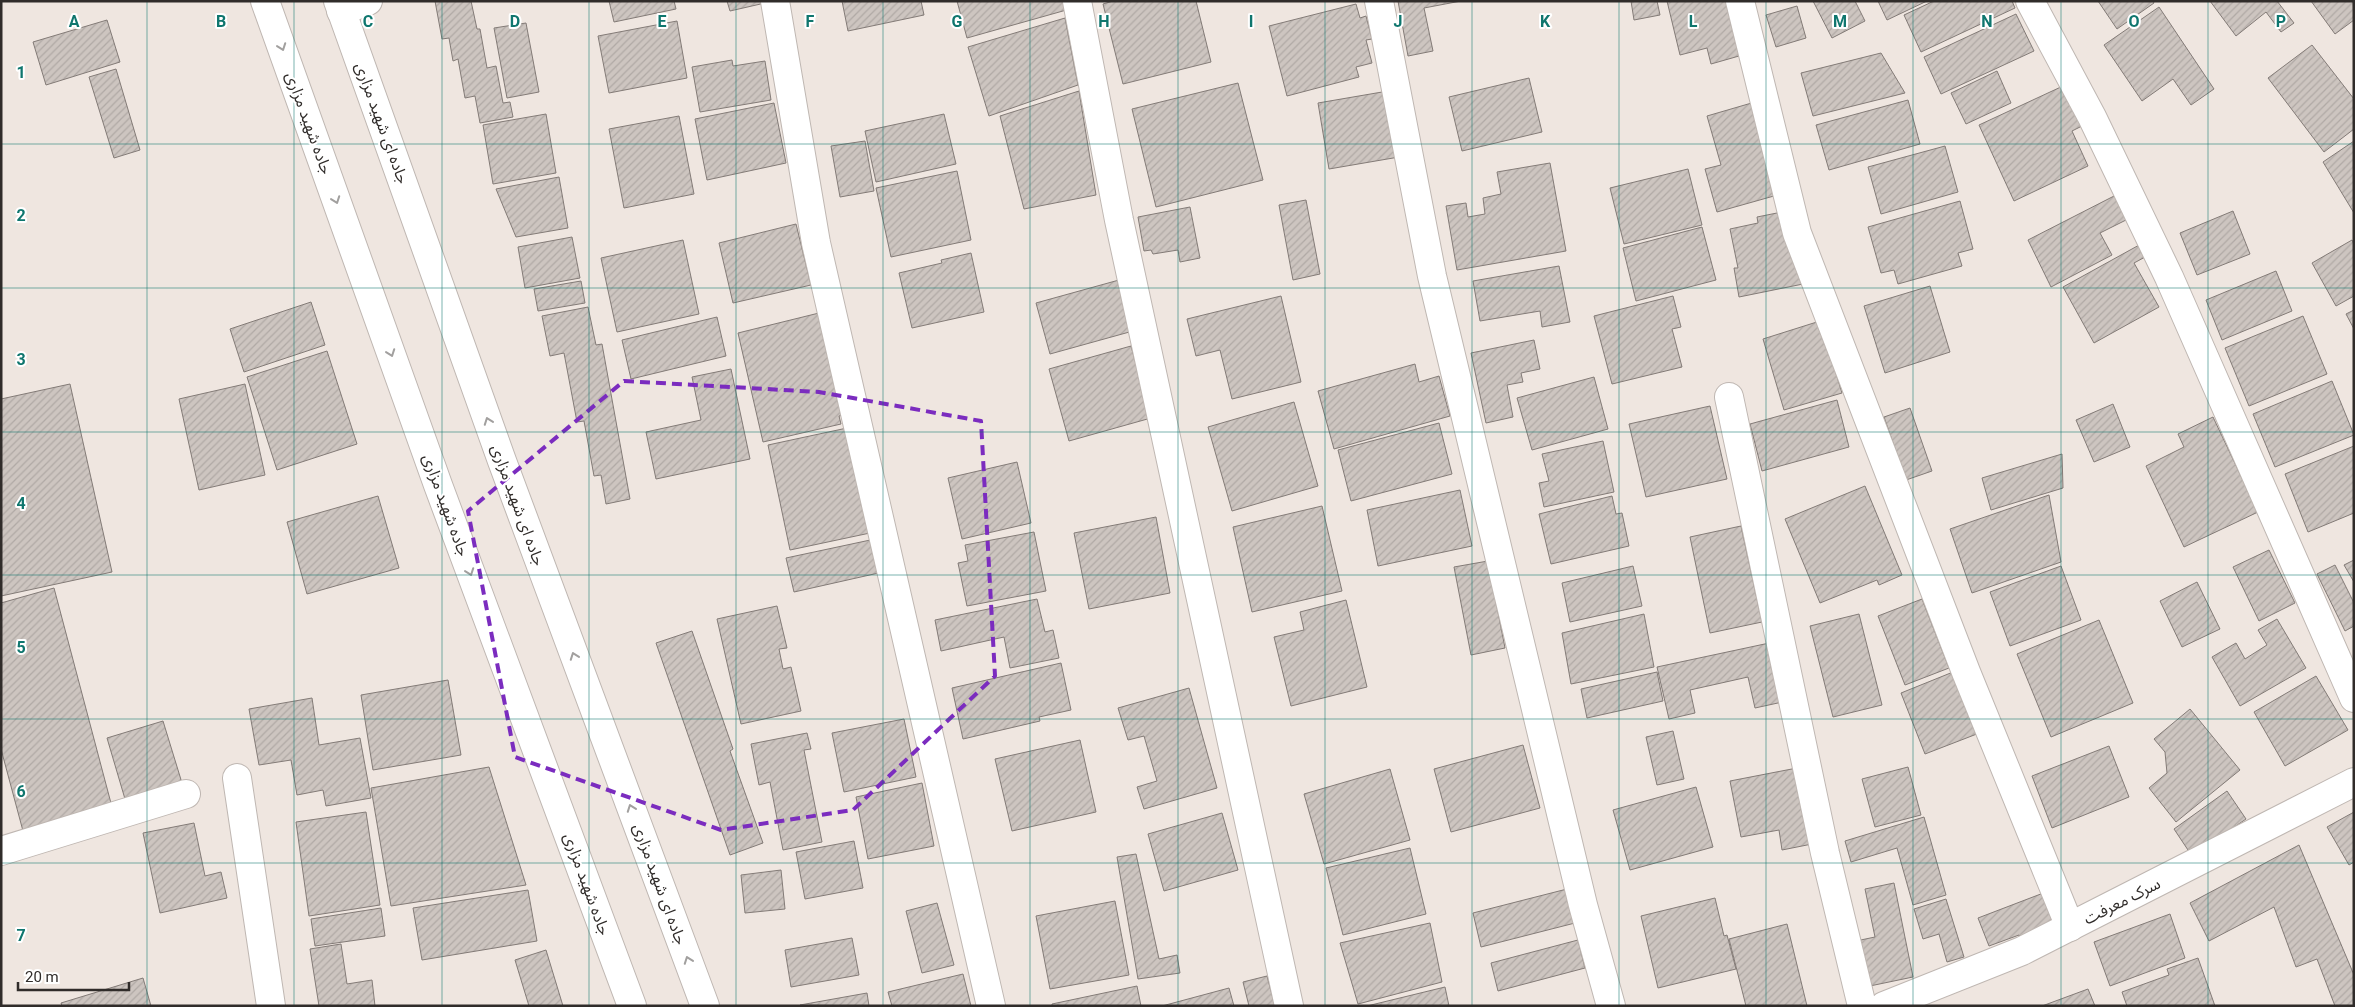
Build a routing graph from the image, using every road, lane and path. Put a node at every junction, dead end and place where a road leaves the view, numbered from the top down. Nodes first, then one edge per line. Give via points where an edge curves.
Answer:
1 (265, 1) edge
2 (368, 1) edge
3 (775, 1) edge
4 (1077, 1) edge
5 (1379, 1) edge
6 (1740, 1) edge
7 (2030, 1) edge
8 (340, 6) edge
9 (1729, 397) dead end
10 (2354, 698) edge
11 (237, 778) dead end
12 (2354, 782) edge
13 (186, 794) dead end
14 (1, 851) edge
15 (2070, 927) junction
16 (271, 1006) edge
17 (632, 1006) edge
18 (705, 1006) edge
19 (991, 1006) edge
20 (1289, 1006) edge
21 (1611, 1006) edge
22 (1862, 1006) edge
23 (1884, 1006) edge

1 -> 17 street, جاده شهید مزاری via 441,494
2 - 8 street
3 - 19 street via 816,243
4 - 20 street via 1119,220
5 - 21 street via 1432,276 1583,905
6 - 15 street via 1797,233 1966,672
7 - 10 street via 2092,116 2170,277
18 -> 8 street, جاده ای شهید مزاری via 505,470
9 - 22 street via 1823,843
11 - 16 street
12 - 15 street, سرک معرفت
13 - 14 street
15 - 23 street, سرک معرفت via 2022,951

